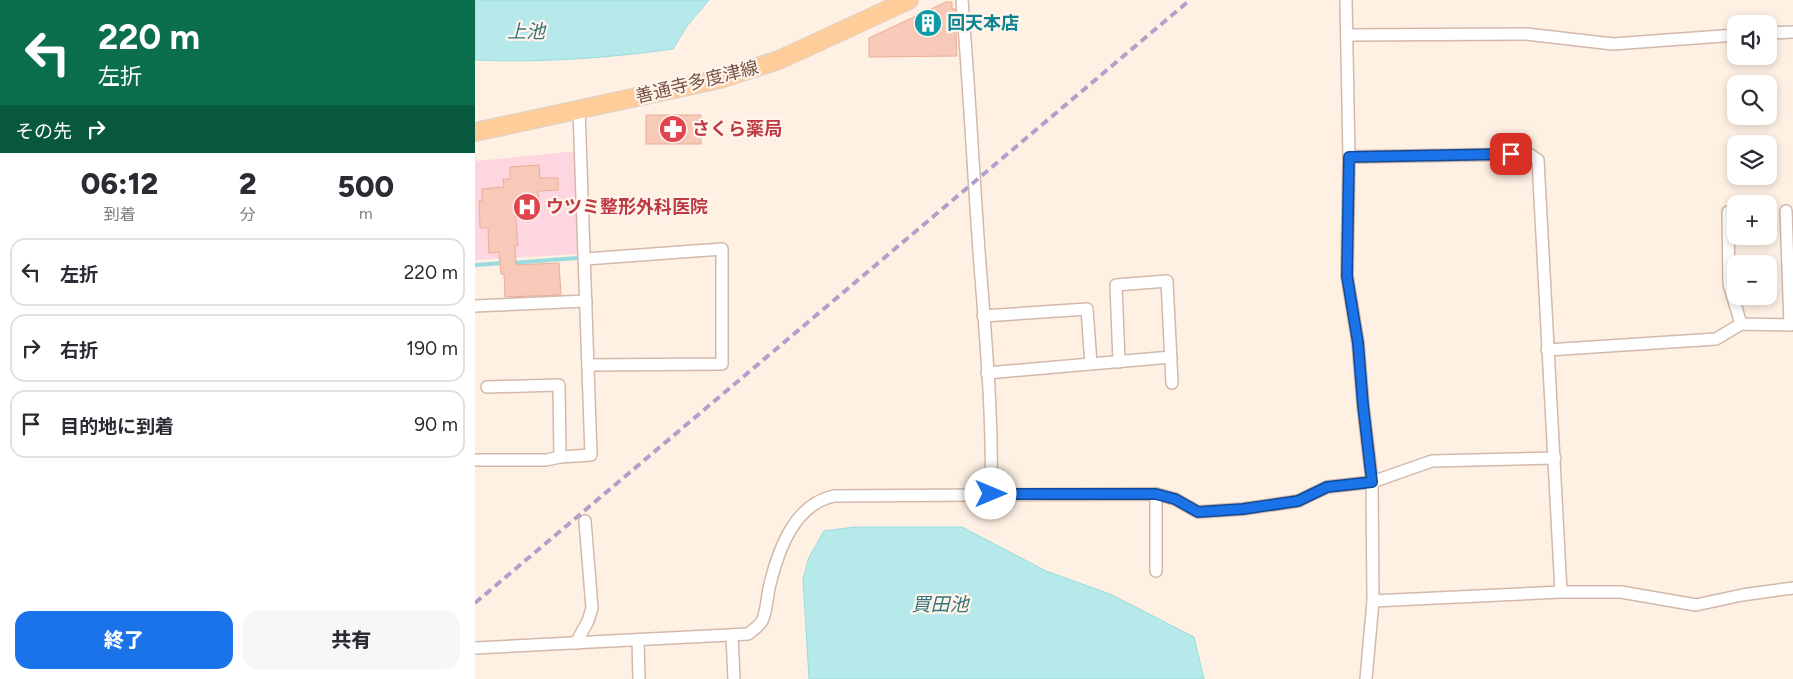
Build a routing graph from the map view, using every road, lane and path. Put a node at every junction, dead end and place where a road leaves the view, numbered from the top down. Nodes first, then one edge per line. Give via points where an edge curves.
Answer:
1 (909, 0) edge
2 (962, 0) edge
3 (1346, 0) edge
4 (1793, 32) edge
5 (1777, 33) edge
6 (1347, 35) junction
7 (1727, 36) edge
8 (579, 110) junction
9 (475, 132) edge
10 (1349, 157) junction
11 (1786, 211) dead end
12 (1728, 245) edge
13 (585, 259) junction
14 (586, 301) junction
15 (475, 306) edge
16 (983, 316) junction
17 (1792, 322) edge
18 (1741, 324) junction
19 (1547, 350) junction
20 (1171, 358) junction
21 (1119, 362) junction
22 (1091, 364) junction
23 (589, 365) junction
24 (987, 373) junction
25 (501, 374) dead end
26 (1172, 383) dead end
27 (501, 386) junction
28 (487, 387) dead end
29 (560, 457) junction
30 (1555, 458) junction
31 (475, 460) edge
32 (1372, 482) junction
33 (991, 494) junction
34 (1156, 494) junction
35 (585, 521) dead end
36 (1156, 542) junction
37 (1168, 542) dead end
38 (1156, 571) dead end
39 (1793, 588) edge
40 (1561, 592) junction
41 (1373, 601) junction
42 (732, 635) junction
43 (638, 640) junction
44 (576, 643) junction
45 (475, 648) edge
46 (639, 679) edge
47 (734, 679) edge
48 (1366, 679) edge

1 - 8 main road, 善通寺多度津線 via 779,60 720,79
2 - 16 street via 971,97
3 - 6 street
4 - 5 street
6 - 7 street via 1525,34 1613,44
6 - 10 street
8 - 9 main road, 善通寺多度津線
8 - 13 street
10 - 19 street via 1529,154 1538,160
10 - 32 street via 1347,276 1358,343
11 - 17 street
12 - 18 street via 1729,284
13 - 14 street
13 - 23 street via 722,249 723,364
14 - 15 street
14 - 23 street
16 - 22 street via 1087,309
16 - 24 street
17 - 18 street
18 - 19 street via 1716,340
19 - 30 street
20 - 21 street
20 - 21 street via 1167,282 1116,285
20 - 26 street
21 - 22 street
22 - 24 street
23 - 29 street via 591,455
24 - 33 street via 993,443
25 - 27 street
27 - 28 street
27 - 29 street via 559,385
29 - 31 street via 546,460
30 - 32 street via 1447,459
30 - 40 street
32 - 34 street via 1327,487 1298,501 1198,512 1175,499
32 - 41 street
33 - 34 street
33 - 42 street via 834,496 813,503 800,516 784,544 770,582 761,622 748,634
34 - 36 street
35 - 44 street via 592,608
36 - 37 street
36 - 38 street
39 - 40 street via 1696,605 1621,592
40 - 41 street
41 - 48 street
42 - 43 street
42 - 47 street
43 - 44 street
43 - 46 street
44 - 45 street

